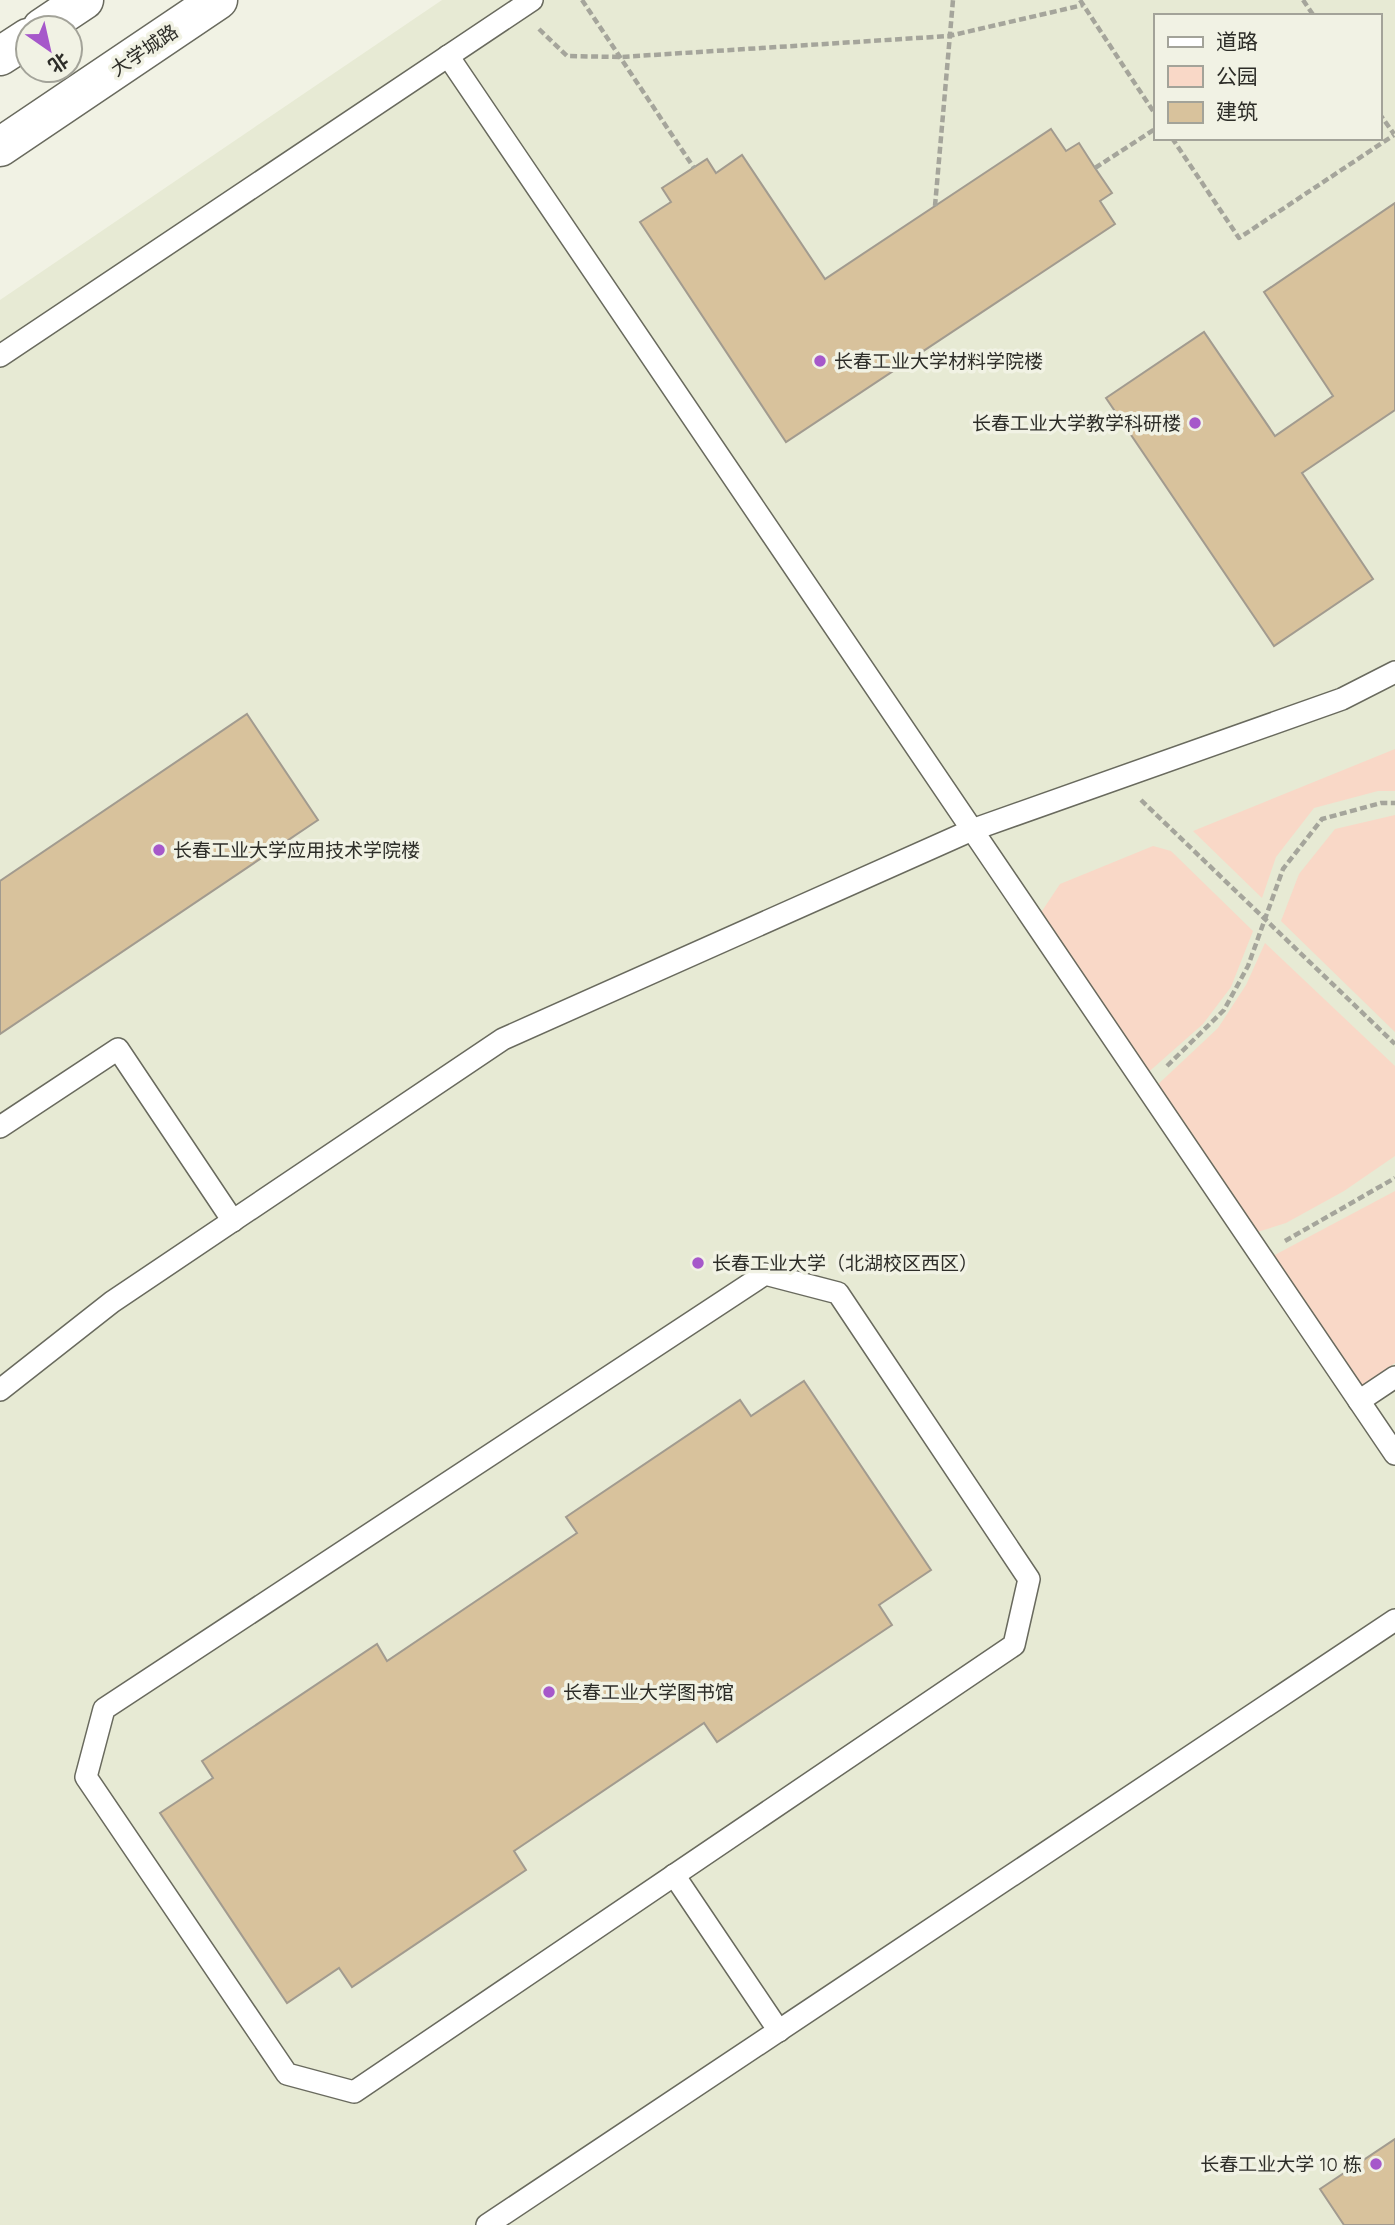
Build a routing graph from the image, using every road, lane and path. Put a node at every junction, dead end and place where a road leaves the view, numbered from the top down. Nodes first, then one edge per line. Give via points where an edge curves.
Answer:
1 (84, 0) edge
2 (218, 0) edge
3 (582, 0) edge
4 (953, 0) edge
5 (1081, 3) edge
6 (525, 5) edge
7 (63, 14) edge
8 (949, 36) junction
9 (448, 56) junction
10 (621, 57) junction
11 (1154, 112) edge
12 (1381, 116) edge
13 (1154, 130) edge
14 (1394, 134) edge
15 (1173, 140) edge
16 (0, 147) edge
17 (694, 168) dead end
18 (1095, 168) dead end
19 (935, 206) dead end
20 (0, 356) edge
21 (1395, 673) edge
22 (1119, 778) junction
23 (1395, 803) edge
24 (972, 830) junction
25 (1266, 920) junction
26 (1395, 1044) edge
27 (1145, 1085) junction
28 (0, 1127) edge
29 (1395, 1178) edge
30 (233, 1221) junction
31 (1260, 1255) junction
32 (1395, 1377) edge
33 (0, 1390) edge
34 (1359, 1401) junction
35 (1395, 1454) edge
36 (1395, 1620) edge
37 (674, 1875) junction
38 (779, 2031) junction
39 (487, 2225) edge

1 - 7 street
2 - 16 street, 大学城路
3 - 10 path
4 - 8 path
5 - 8 path
5 - 11 path
6 - 9 lane
6 - 10 path via 567,56
8 - 10 path
8 - 19 path
9 - 20 lane
9 - 24 lane
10 - 17 path
12 - 14 path
13 - 18 path
14 - 15 path via 1238,238
21 - 22 lane via 1342,699
22 - 24 lane
22 - 25 path
23 - 25 path via 1322,819 1283,869
24 - 27 lane
24 - 30 lane via 503,1039
25 - 26 path
25 - 27 path via 1224,1010
27 - 31 lane
28 - 30 lane via 118,1049
29 - 31 path
30 - 33 lane via 112,1303
31 - 34 lane
32 - 34 lane
34 - 35 lane
36 - 38 lane
37 - 37 lane via 1014,1645 1029,1579 838,1293 765,1274 104,1709 86,1777 287,2074 354,2092
37 - 38 lane
38 - 39 lane

